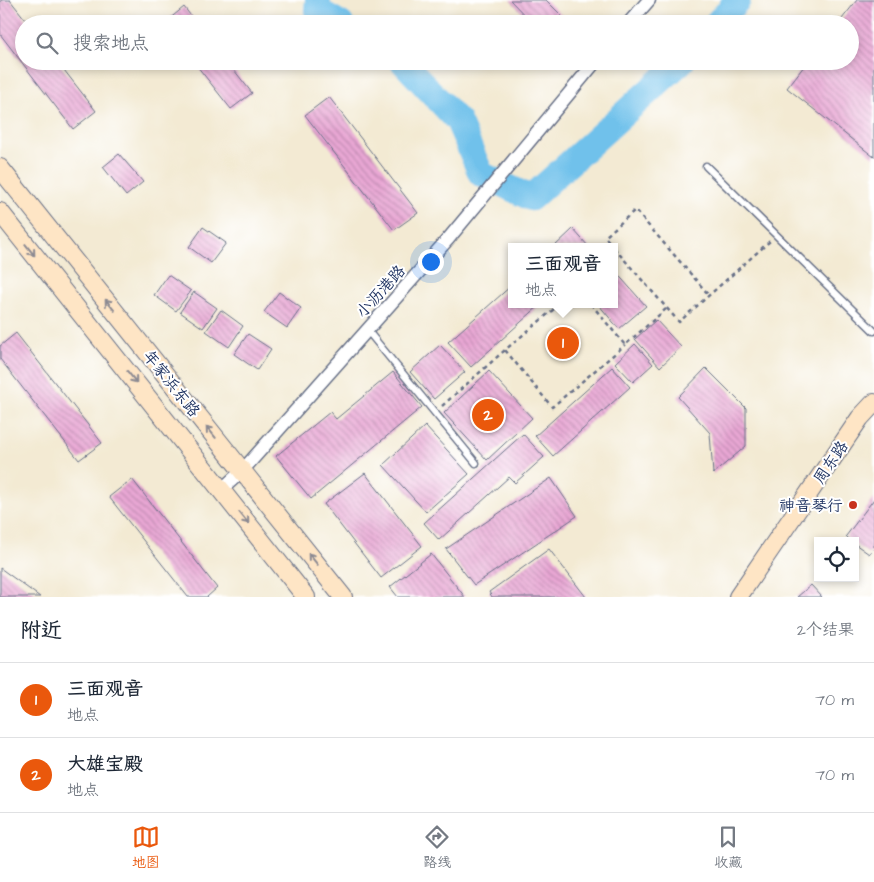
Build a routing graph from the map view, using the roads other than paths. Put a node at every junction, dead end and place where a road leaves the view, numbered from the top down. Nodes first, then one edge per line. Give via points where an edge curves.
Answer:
1 (648, 0) edge
2 (636, 15) edge
3 (588, 70) edge
4 (706, 166) dead end
5 (0, 168) edge
6 (0, 212) edge
7 (367, 330) junction
8 (874, 331) edge
9 (874, 403) edge
10 (476, 463) dead end
11 (242, 471) junction
12 (221, 490) junction
13 (306, 597) edge
14 (343, 597) edge
15 (738, 597) edge

1 - 2 street
3 - 7 street, 小沥港路 via 449,238
4 - 8 lane
11 -> 5 main road, 年家浜东路
6 -> 12 main road, 年家浜东路
7 - 10 lane
7 - 11 street, 小沥港路
9 - 15 main road, 周东路 via 860,418
11 - 12 street, 小沥港路
14 -> 11 main road, 年家浜东路
12 -> 13 main road, 年家浜东路

